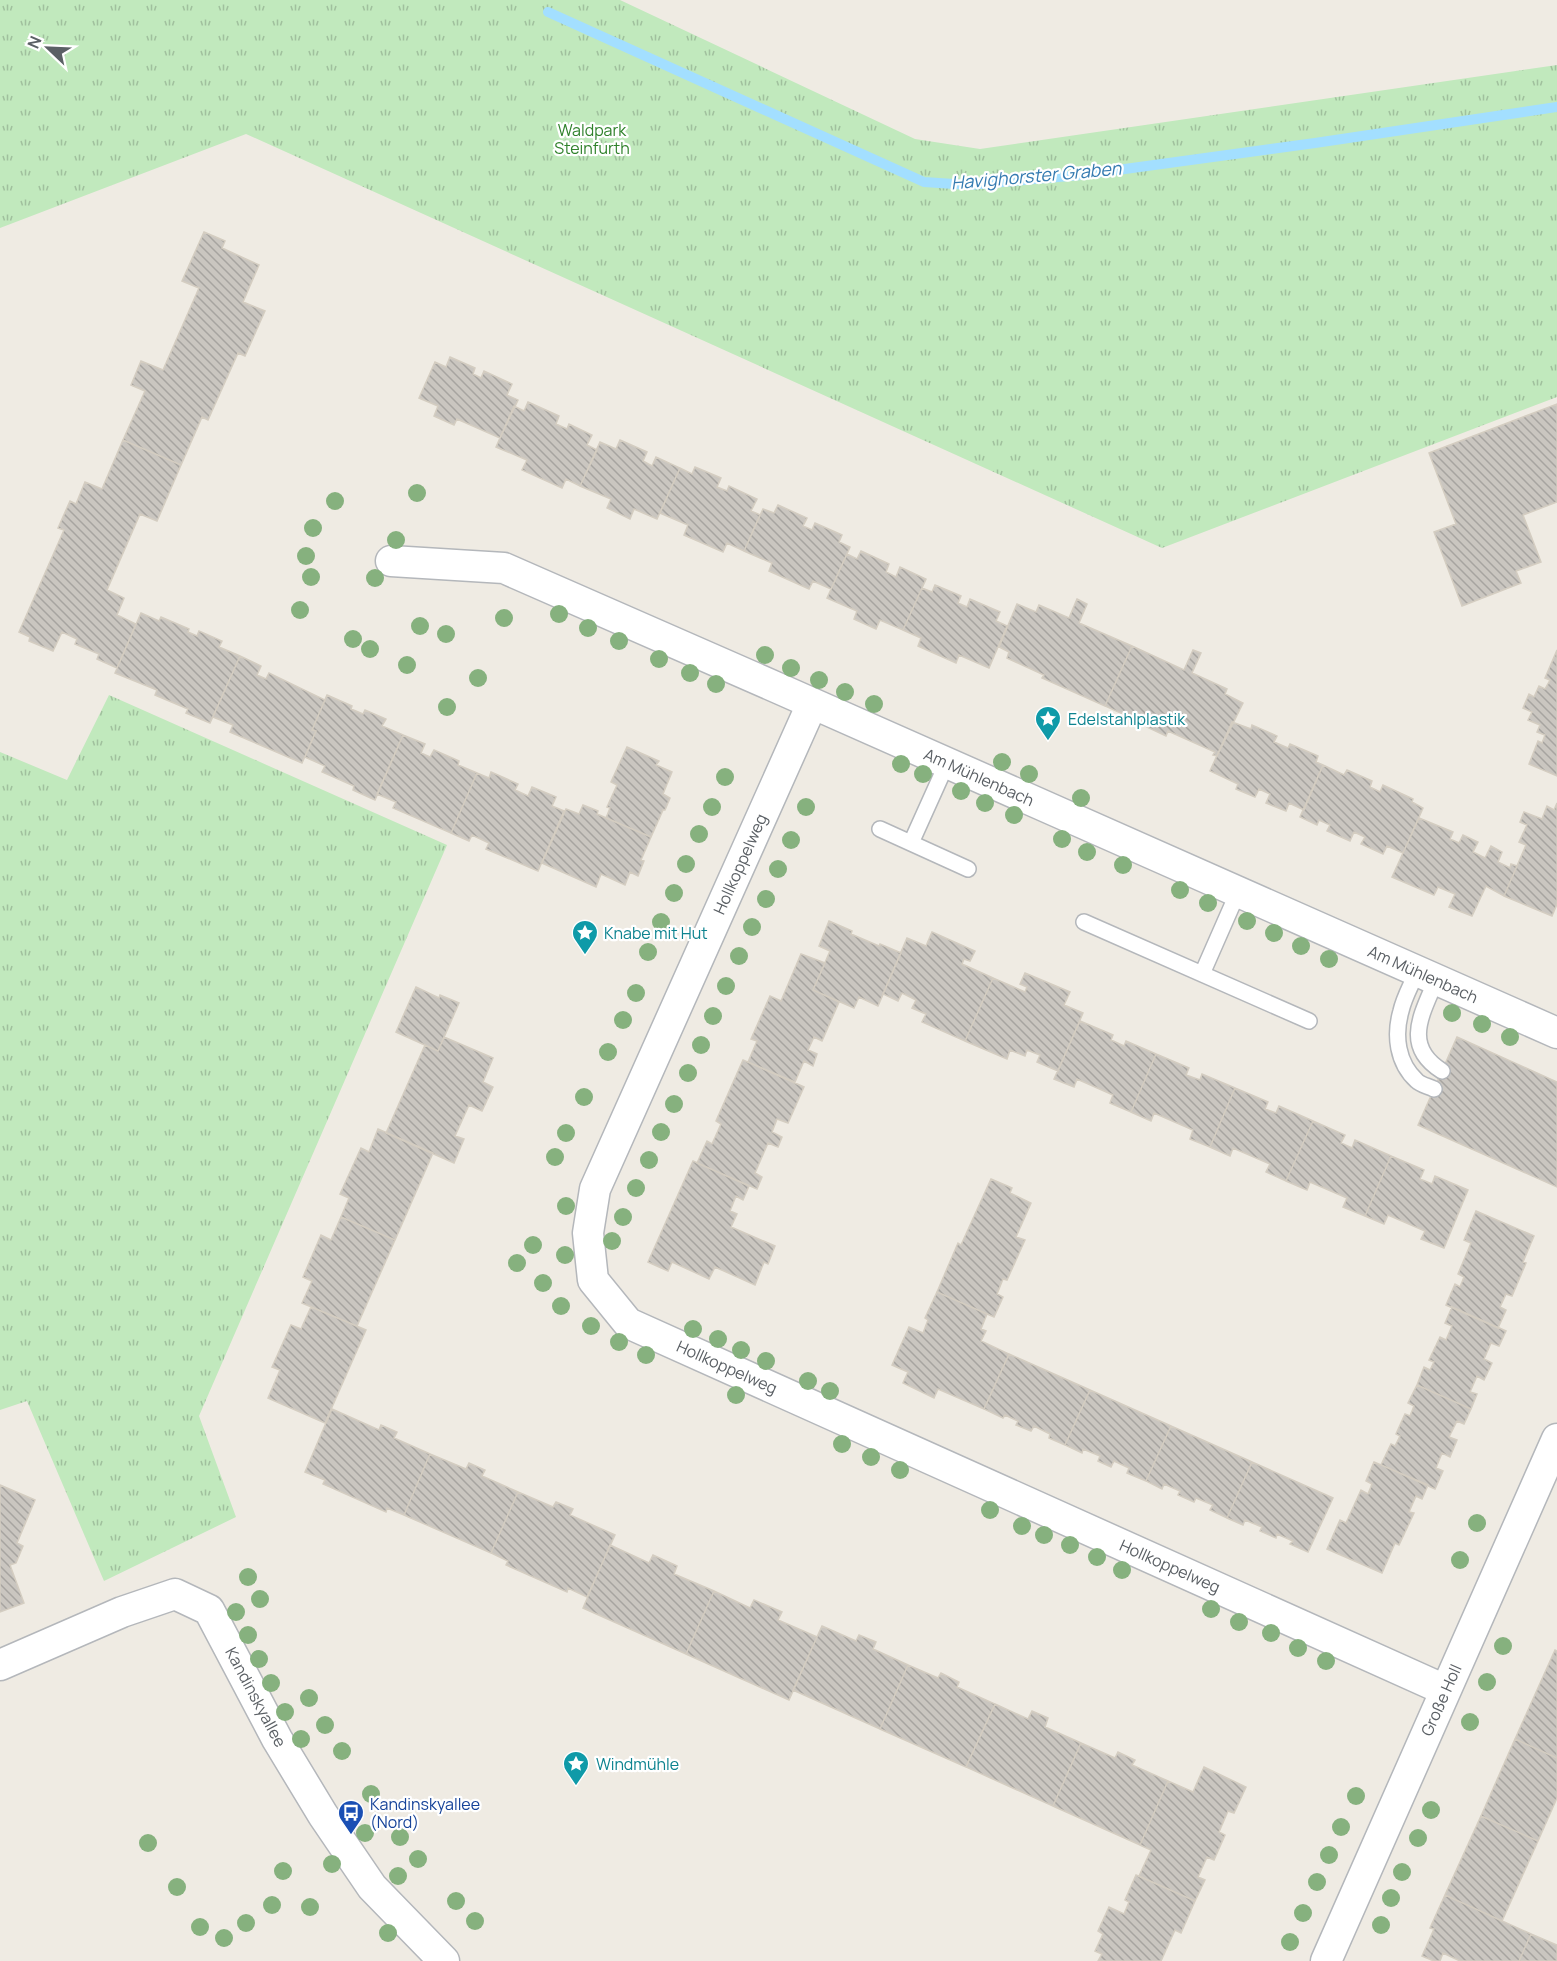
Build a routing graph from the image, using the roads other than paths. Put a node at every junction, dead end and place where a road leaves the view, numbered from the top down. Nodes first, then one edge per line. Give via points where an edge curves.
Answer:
1 (391, 561) dead end
2 (812, 704) junction
3 (947, 763) junction
4 (880, 830) dead end
5 (911, 843) junction
6 (968, 869) dead end
7 (1238, 892) junction
8 (1084, 922) dead end
9 (1202, 974) junction
10 (1427, 975) junction
11 (1309, 1021) dead end
12 (1557, 1033) edge
13 (1442, 1071) dead end
14 (1434, 1089) dead end
15 (1557, 1439) edge
16 (0, 1665) edge
17 (1445, 1690) junction
18 (444, 1961) edge
19 (1326, 1961) edge

1 - 2 street, Am Mühlenbach via 504,568
2 - 3 street, Am Mühlenbach
2 - 17 street, Hollkoppelweg via 595,1189 588,1233 593,1280 628,1323
3 - 5 lane
3 - 7 street, Am Mühlenbach
4 - 5 lane
5 - 6 lane
7 - 9 lane
7 - 10 street, Am Mühlenbach
8 - 9 lane
9 - 11 lane
10 - 12 street, Am Mühlenbach
10 - 13 lane via 1418,1036 1429,1063
10 - 14 lane via 1401,1010 1397,1032 1399,1054 1408,1070 1418,1082
15 - 17 street, Große Holl
16 - 18 street, Kandinskyallee via 174,1594 209,1610 323,1815 372,1887
17 - 19 street, Große Holl

